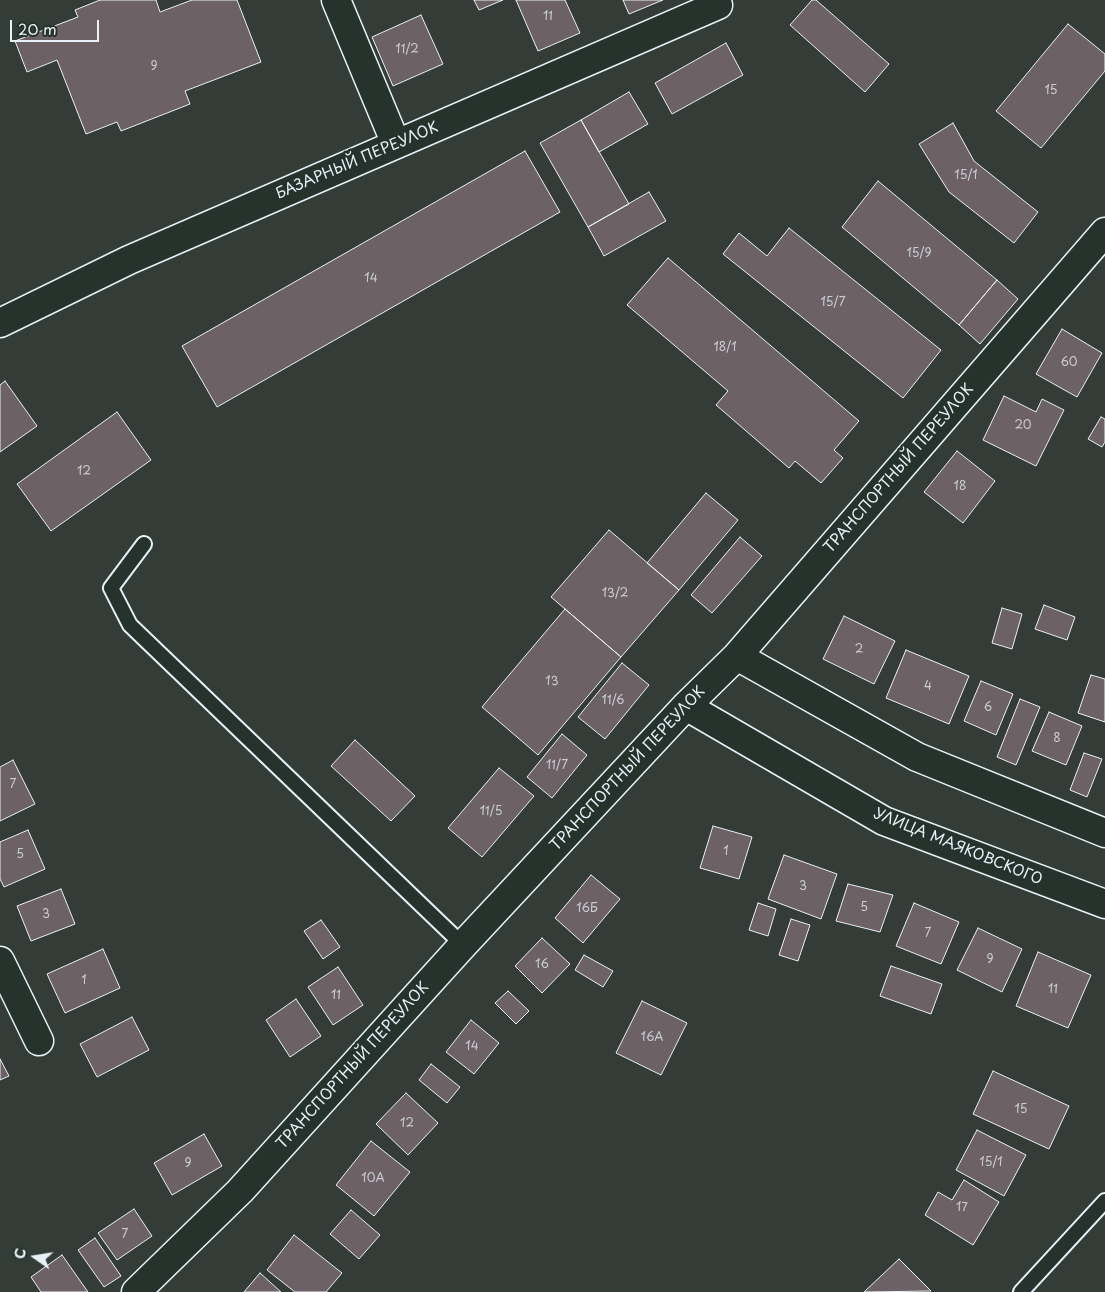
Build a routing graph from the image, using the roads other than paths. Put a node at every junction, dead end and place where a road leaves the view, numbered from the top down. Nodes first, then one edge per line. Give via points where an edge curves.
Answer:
1 (336, 0) edge
2 (718, 5) dead end
3 (396, 144) junction
4 (1105, 232) edge
5 (1096, 258) edge
6 (0, 323) edge
7 (144, 544) dead end
8 (737, 656) junction
9 (686, 706) junction
10 (1105, 833) edge
11 (1105, 904) edge
12 (463, 945) junction
13 (0, 962) edge
14 (39, 1041) dead end
15 (1105, 1201) edge
16 (136, 1292) edge
17 (1021, 1292) edge

1 - 3 street
2 - 3 street, БАЗАРНЫЙ ПЕРЕУЛОК
3 - 6 street, БАЗАРНЫЙ ПЕРЕУЛОК via 129,260
4 - 5 street, ТРАНСПОРТНЫЙ ПЕРЕУЛОК
5 - 8 street, ТРАНСПОРТНЫЙ ПЕРЕУЛОК
7 - 12 lane via 111,588 130,626
8 - 9 street, ТРАНСПОРТНЫЙ ПЕРЕУЛОК
8 - 10 street via 917,757
9 - 11 street, УЛИЦА МАЯКОВСКОГО via 884,821
9 - 12 street, ТРАНСПОРТНЫЙ ПЕРЕУЛОК
12 - 16 street, ТРАНСПОРТНЫЙ ПЕРЕУЛОК via 240,1191
13 - 14 street
15 - 17 lane

